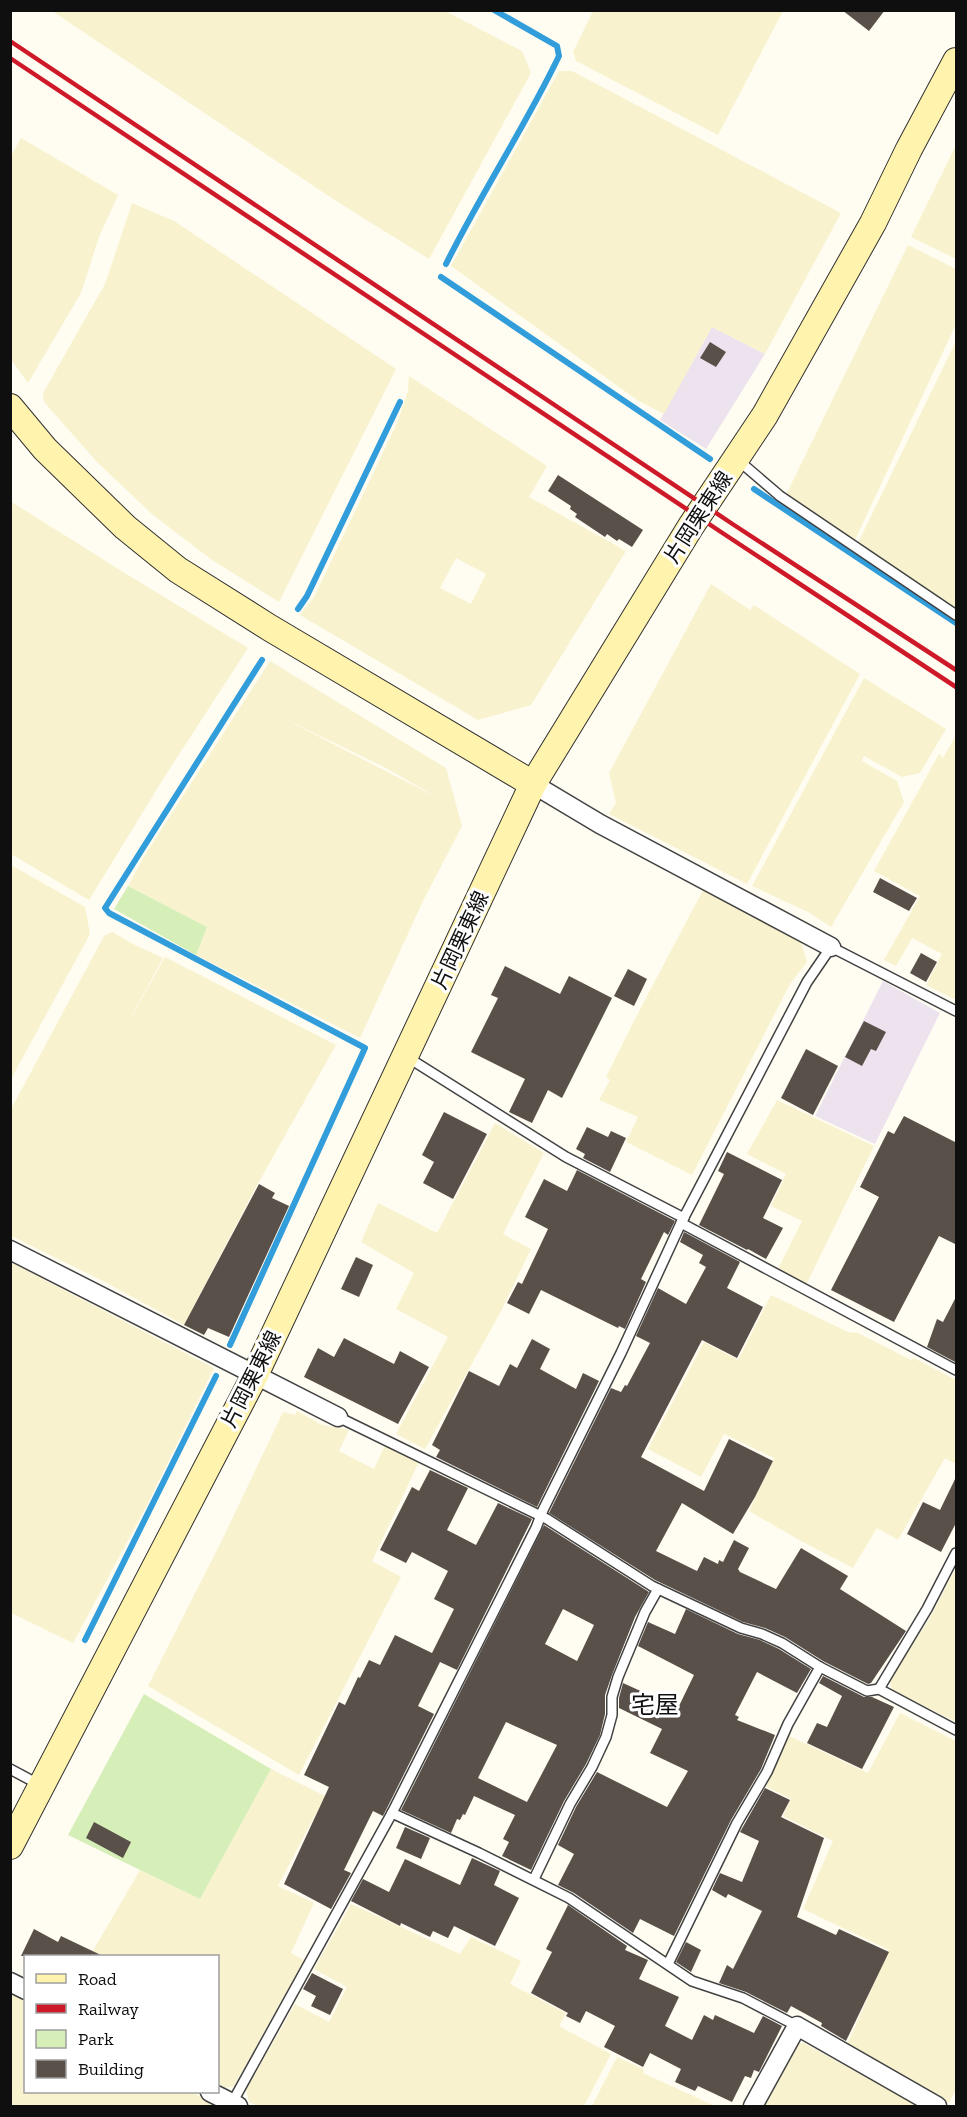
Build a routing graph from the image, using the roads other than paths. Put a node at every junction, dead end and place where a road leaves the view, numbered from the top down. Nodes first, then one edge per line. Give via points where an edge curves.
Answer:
1 (957, 60) edge
2 (10, 407) edge
3 (737, 458) junction
4 (957, 615) edge
5 (533, 784) junction
6 (831, 947) junction
7 (957, 1011) edge
8 (405, 1056) junction
9 (683, 1220) junction
10 (10, 1250) edge
11 (957, 1370) edge
12 (255, 1375) junction
13 (338, 1417) joint
14 (540, 1516) junction
15 (957, 1553) edge
16 (658, 1589) junction
17 (820, 1667) junction
18 (879, 1689) junction
19 (957, 1730) edge
20 (10, 1769) edge
21 (42, 1786) junction
22 (392, 1813) junction
23 (10, 1846) edge
24 (534, 1879) junction
25 (668, 1964) junction
26 (10, 1982) edge
27 (24, 1989) edge
28 (797, 2026) junction
29 (213, 2093) edge
30 (233, 2105) edge
31 (753, 2106) edge
32 (937, 2106) edge

1 - 3 main road, 片岡栗東線 via 873,224 765,416
2 - 5 main road via 45,449 125,527 178,570
3 - 4 lane via 780,496
3 - 5 main road, 片岡栗東線
5 - 6 street
5 - 8 main road, 片岡栗東線
6 - 7 lane
6 - 9 lane via 807,982
8 - 9 lane via 566,1156
8 - 12 main road, 片岡栗東線
9 - 11 lane
9 - 14 lane
10 - 12 street
12 - 13 street
12 - 21 main road, 片岡栗東線
13 - 14 lane
14 - 16 lane
14 - 22 lane
15 - 18 lane
16 - 17 lane via 741,1628 772,1638
16 - 24 lane via 618,1677 606,1737
17 - 18 lane via 867,1691
17 - 25 lane
18 - 19 lane
20 - 21 lane
21 - 23 main road, 片岡栗東線
22 - 24 lane
22 - 30 lane
24 - 25 lane
25 - 28 lane via 692,1981 743,1998
26 - 27 street
28 - 31 street
28 - 32 street
29 - 30 street

